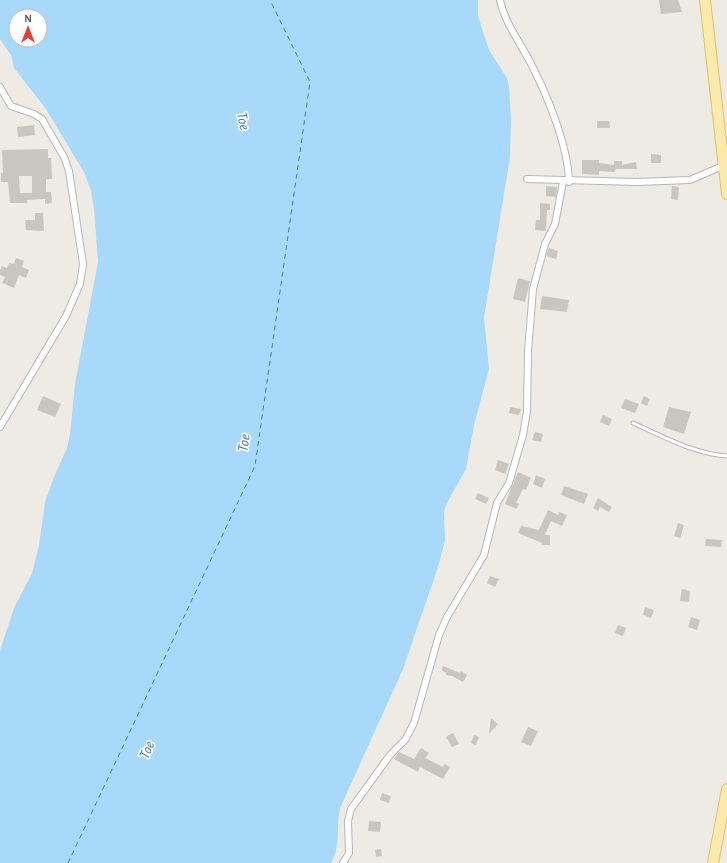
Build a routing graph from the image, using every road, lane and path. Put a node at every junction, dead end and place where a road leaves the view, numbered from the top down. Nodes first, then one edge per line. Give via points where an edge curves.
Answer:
1 (500, 0) edge
2 (705, 0) edge
3 (0, 87) edge
4 (725, 165) edge
5 (527, 179) dead end
6 (566, 182) junction
7 (727, 194) edge
8 (633, 423) dead end
9 (0, 428) edge
10 (727, 456) edge
11 (727, 790) edge
12 (343, 863) edge
13 (713, 863) edge

1 - 6 street via 548,103 569,166
2 - 4 main road
3 - 9 street via 11,106 42,119 64,157 69,171 84,264 80,284 66,316
4 - 6 street via 690,180
4 - 7 main road
5 - 6 street
6 - 12 street via 532,289 527,412 509,483 497,503 484,555 447,616 439,635 414,723 406,740 390,755 351,809 348,821 349,853
8 - 10 lane via 683,445 716,456
11 - 13 main road

